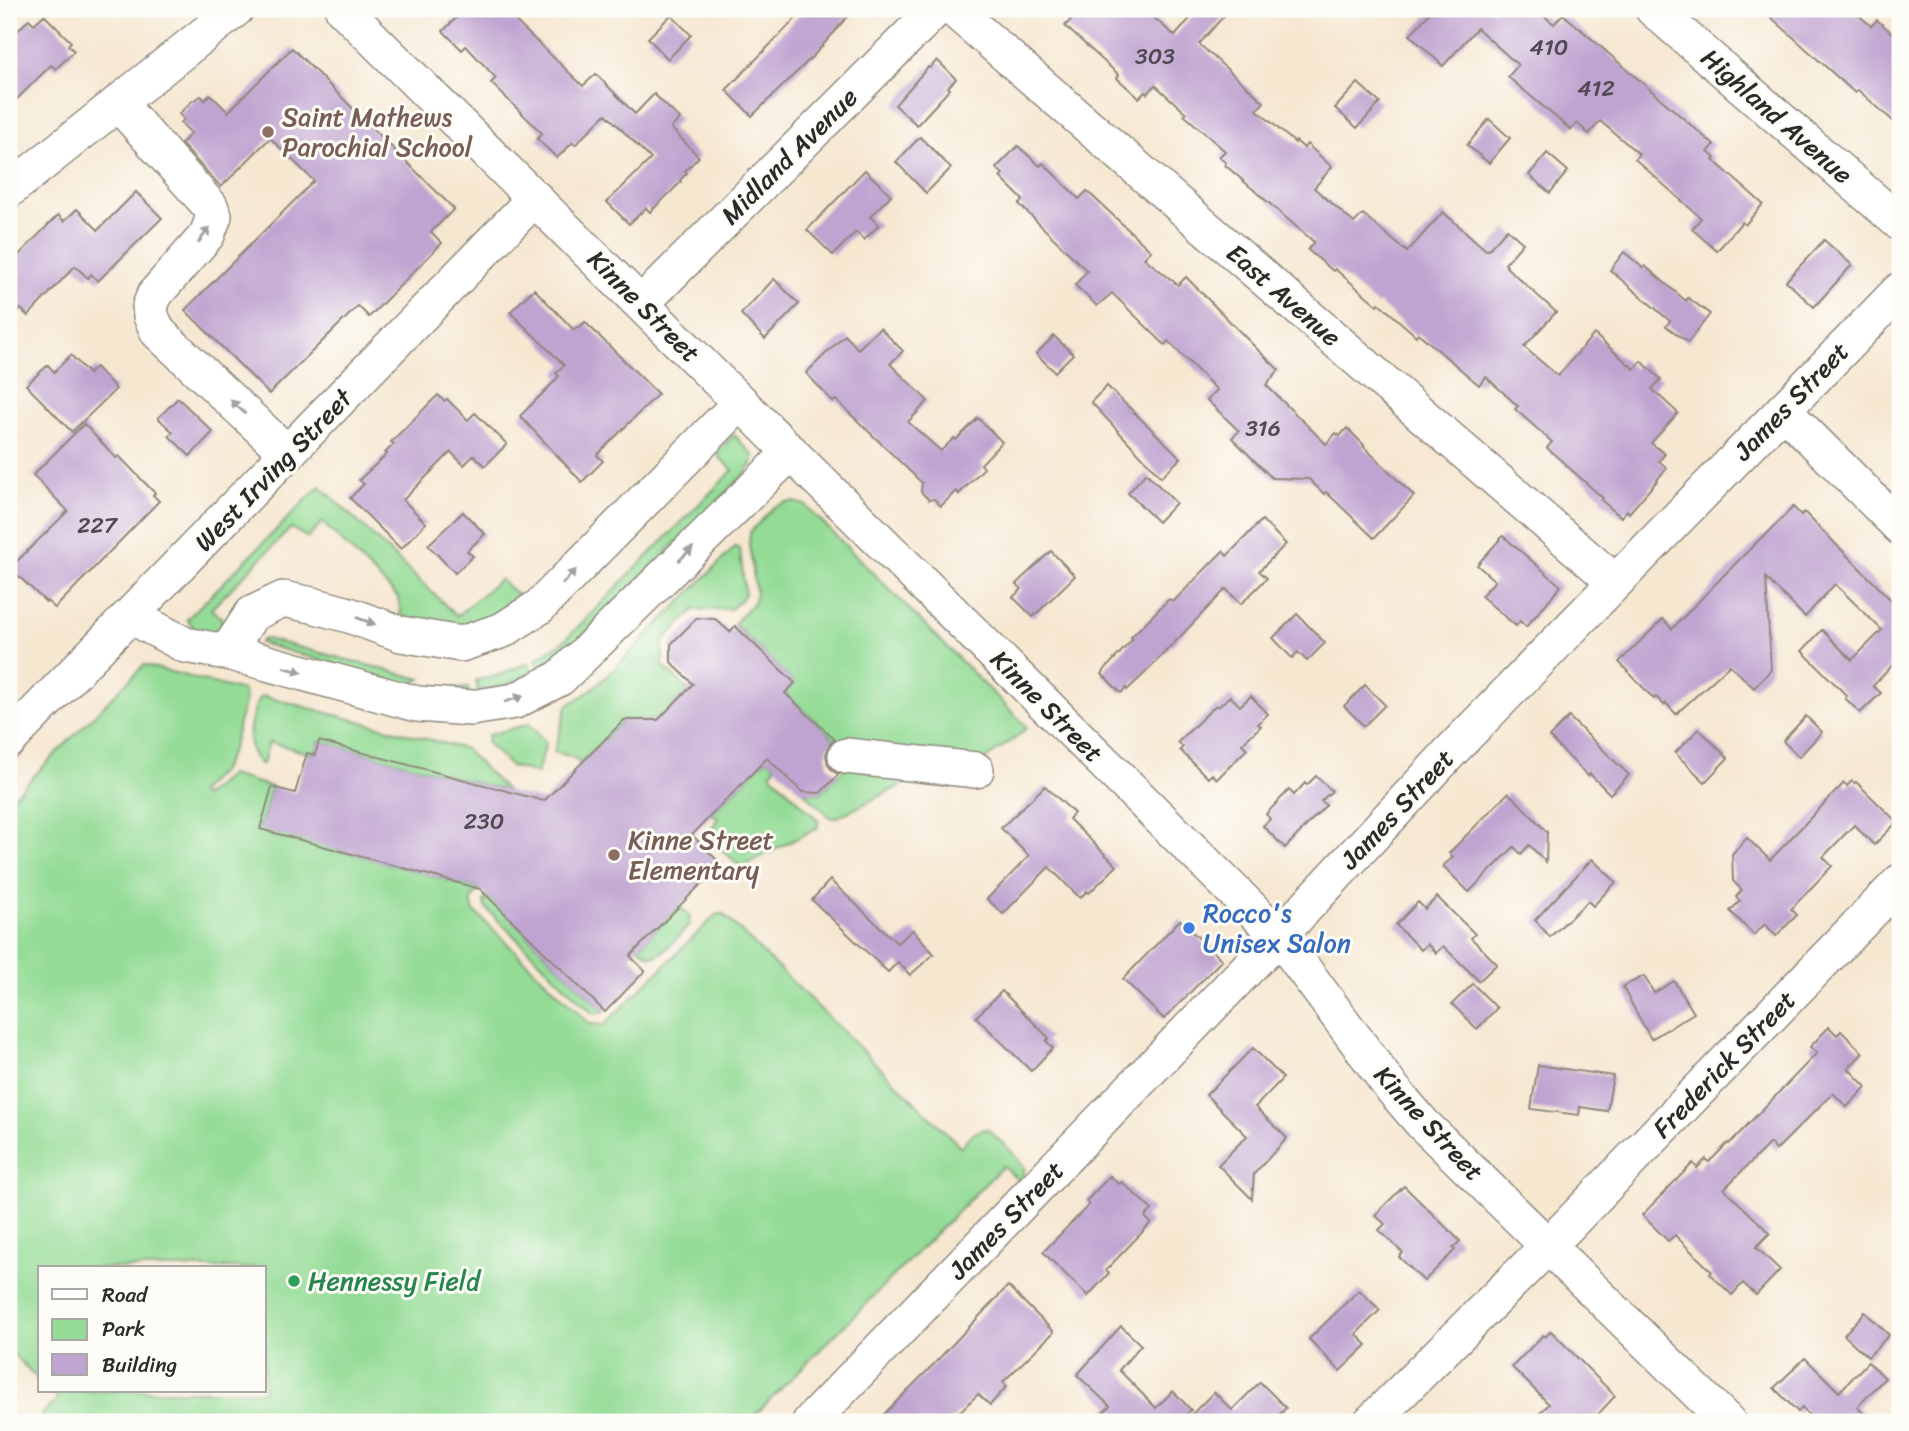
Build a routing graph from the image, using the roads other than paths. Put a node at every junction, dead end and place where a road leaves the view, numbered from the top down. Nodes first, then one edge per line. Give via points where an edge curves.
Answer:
1 (236, 9) edge
2 (343, 9) edge
3 (1653, 9) edge
4 (958, 12) edge
5 (118, 103) junction
6 (9, 190) edge
7 (535, 198) junction
8 (1900, 223) edge
9 (1900, 290) edge
10 (642, 303) junction
11 (741, 402) junction
12 (1783, 410) junction
13 (791, 452) junction
14 (288, 454) junction
15 (1900, 527) edge
16 (1615, 582) junction
17 (131, 616) junction
18 (227, 652) junction
19 (9, 740) edge
20 (846, 756) dead end
21 (976, 770) dead end
22 (1900, 882) edge
23 (1279, 936) junction
24 (1548, 1247) junction
25 (1726, 1421) edge
26 (810, 1422) edge
27 (1371, 1422) edge

1 - 5 street
2 - 7 street, Kinne Street
3 - 8 street, Highland Avenue
4 - 10 street, Midland Avenue
4 - 16 street, East Avenue
5 - 6 street
14 -> 5 street via 158,332 150,306 155,294 207,235 214,216
7 - 10 street, Kinne Street
7 - 14 street, West Irving Street
9 - 12 street, James Street
10 - 11 street, Kinne Street
11 - 13 street, Kinne Street
18 -> 11 street via 252,614 283,599 401,634 461,644 503,630 539,607
12 - 15 street
12 - 16 street, James Street
18 -> 13 street via 417,704 471,708 515,701 560,678
13 - 23 street, Kinne Street
14 - 17 street, West Irving Street
16 - 23 street, James Street
17 - 18 street via 185,645
17 - 19 street, West Irving Street
20 - 21 street
22 - 24 street, Frederick Street
23 - 24 street, Kinne Street via 1422,1123
23 - 26 street, James Street
24 - 25 street, Kinne Street
24 - 27 street, Frederick Street

